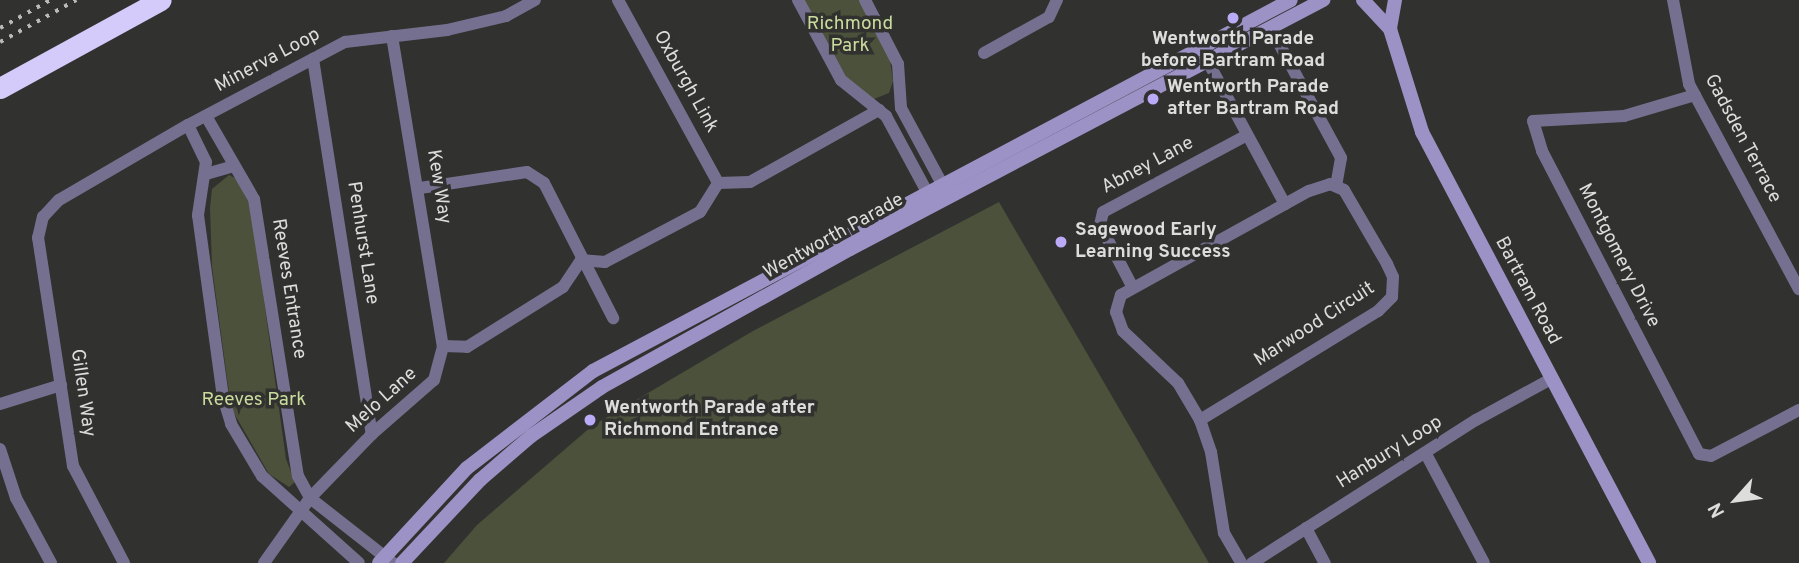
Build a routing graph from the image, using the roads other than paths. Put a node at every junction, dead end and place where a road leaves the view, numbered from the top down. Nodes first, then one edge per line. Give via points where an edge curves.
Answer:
1 (161, 0) edge
2 (536, 0) edge
3 (618, 0) edge
4 (798, 0) edge
5 (865, 0) edge
6 (1056, 0) edge
7 (1291, 0) edge
8 (1323, 0) edge
9 (1363, 0) edge
10 (1395, 0) edge
11 (1673, 0) edge
12 (1270, 27) junction
13 (1390, 29) junction
14 (392, 36) junction
15 (984, 53) dead end
16 (313, 58) junction
17 (1207, 60) junction
18 (0, 88) edge
19 (1695, 95) junction
20 (879, 110) junction
21 (206, 116) junction
22 (188, 125) junction
23 (1247, 135) junction
24 (234, 166) junction
25 (206, 174) junction
26 (718, 183) junction
27 (1336, 186) junction
28 (420, 188) junction
29 (939, 195) junction
30 (1285, 204) junction
31 (43, 217) joint
32 (581, 260) junction
33 (1132, 286) junction
34 (1799, 289) edge
35 (613, 318) dead end
36 (443, 346) junction
37 (1551, 379) junction
38 (61, 385) junction
39 (0, 404) edge
40 (1799, 410) edge
41 (1200, 420) junction
42 (372, 434) junction
43 (0, 449) edge
44 (1426, 454) junction
45 (310, 498) junction
46 (301, 509) junction
47 (1306, 528) junction
48 (386, 561) edge
49 (51, 563) edge
50 (124, 563) edge
51 (264, 563) edge
52 (359, 563) edge
53 (402, 563) edge
54 (1241, 563) edge
55 (1252, 563) edge
56 (1325, 563) edge
57 (1484, 563) edge
58 (1649, 563) edge

1 - 18 highway
2 - 14 street, Minerva Loop via 506,16
3 - 26 street, Oxburgh Link
4 - 20 street via 841,80
5 - 29 street via 898,64 901,108
6 - 15 street via 1049,17
7 - 29 street, Wentworth Parade
8 - 12 street, Wentworth Parade
9 - 13 street, Bartram Road
10 - 13 street, Bartram Road
11 - 19 street, Gadsden Terrace via 1679,46
12 - 17 street, Wentworth Parade
12 - 27 street via 1340,158
13 - 37 street, Bartram Road via 1422,132
14 - 16 street, Minerva Loop via 345,42
14 - 28 street, Kew Way
16 - 21 street, Minerva Loop
16 - 42 street, Penhurst Lane
17 - 23 street
17 - 29 street, Wentworth Parade
19 - 34 street, Gadsden Terrace
19 - 40 street, Montgomery Drive via 1624,116 1533,121 1542,150 1699,454 1711,456
20 - 26 street via 750,182
20 - 29 street
21 - 22 street, Minerva Loop
21 - 24 street, Reeves Entrance
22 - 25 street via 206,162
22 - 31 street, Minerva Loop via 59,200
23 - 30 street
23 - 33 street, Abney Lane via 1103,212 1100,225
24 - 25 street
24 - 45 street, Reeves Entrance via 254,199 298,476
25 - 46 street via 198,215 223,397 231,424 262,476
26 - 32 street via 700,212 605,261
27 - 30 street via 1322,186
27 - 41 street, Marwood Circuit via 1350,196 1387,264 1393,278 1392,297 1378,311
28 - 32 street via 527,172 544,183
28 - 36 street, Kew Way
29 - 48 street, Wentworth Parade via 593,371 467,468
29 - 53 street, Wentworth Parade via 603,387 531,436 480,480
30 - 33 street
31 - 38 street, Gillen Way via 38,238
32 - 35 street
32 - 36 street via 563,287 467,347
33 - 41 street via 1121,295 1118,321 1178,383
36 - 42 street, Melo Lane via 434,380
37 - 44 street, Hanbury Loop
37 - 58 street, Bartram Road
38 - 39 street
38 - 50 street, Gillen Way via 73,466
41 - 54 street via 1211,453 1224,533
42 - 45 street, Melo Lane
43 - 49 street via 16,498
44 - 47 street, Hanbury Loop
44 - 57 street
45 - 46 street, Melo Lane
45 - 48 street, Reeves Entrance
46 - 51 street, Melo Lane
46 - 52 street
47 - 55 street, Hanbury Loop
47 - 56 street

